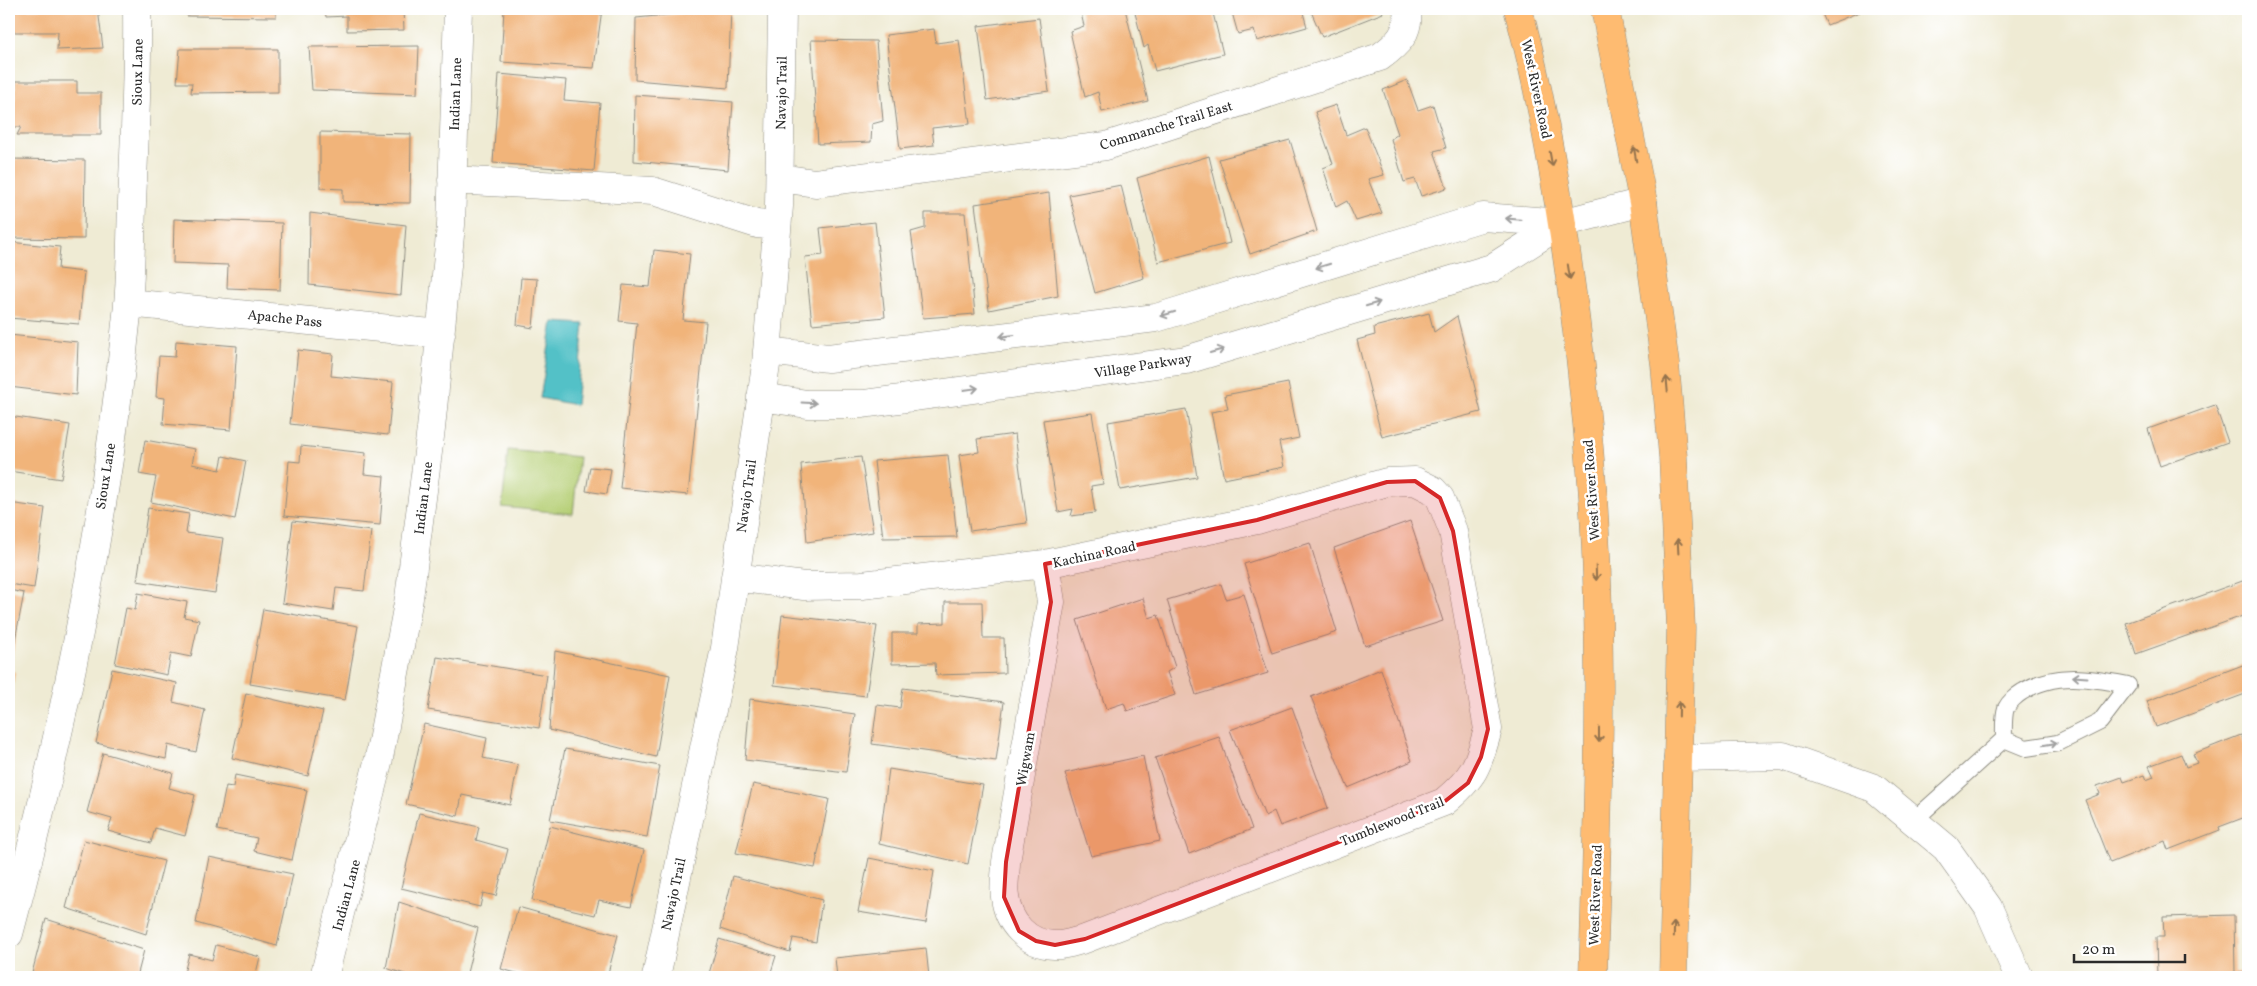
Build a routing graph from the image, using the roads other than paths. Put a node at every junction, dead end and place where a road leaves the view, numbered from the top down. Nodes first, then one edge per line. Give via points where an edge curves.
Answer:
1 (137, 9) edge
2 (458, 9) edge
3 (782, 9) edge
4 (1518, 9) edge
5 (1605, 9) edge
6 (1408, 15) edge
7 (780, 178) junction
8 (452, 180) junction
9 (1643, 202) junction
10 (1562, 223) junction
11 (777, 226) junction
12 (128, 303) junction
13 (441, 334) junction
14 (767, 351) junction
15 (761, 397) junction
16 (1440, 498) joint
17 (1045, 564) junction
18 (735, 577) junction
19 (2004, 739) junction
20 (1678, 758) junction
21 (1913, 821) junction
22 (9, 934) edge
23 (1036, 941) joint
24 (324, 977) edge
25 (656, 977) edge
26 (1593, 977) edge
27 (1673, 977) edge
28 (2019, 977) edge

1 - 12 street, Sioux Lane via 138,68
2 - 8 street, Indian Lane
3 - 7 street, Navajo Trail
4 -> 10 main road, West River Road via 1538,92
9 -> 5 main road
6 - 7 street, Commanche Trail East via 1396,46 1380,57 1106,146 815,183
7 - 11 street, Navajo Trail
8 - 11 street via 653,191 748,221
8 - 13 street, Indian Lane
9 - 10 street, Village Parkway
20 -> 9 main road via 1681,628 1673,457 1665,364
10 -> 14 street, Village Parkway via 1483,217 1156,318 828,358
15 -> 10 street, Village Parkway via 807,404 863,404 1186,360 1492,268
10 -> 26 main road, West River Road via 1586,410 1596,572 1599,696
11 - 14 street, Navajo Trail
12 - 13 street, Apache Pass
12 - 22 street, Sioux Lane via 114,424 70,685
13 - 24 street, Indian Lane via 410,598 379,758
14 - 15 street, Navajo Trail
15 - 18 street, Navajo Trail
16 - 17 street, Kachina Road via 1433,490 1415,481 1387,482 1257,520
16 - 23 street, Tumblewood Trail via 1453,531 1488,729 1481,757 1468,782 1436,806 1085,939 1055,945
17 - 18 street, Kachina Road via 862,585 804,586
17 - 23 street, Wigwam via 1051,602 1006,862 1004,896 1019,930
18 - 25 street, Navajo Trail via 725,648
19 -> 19 lane via 2026,748 2058,743 2100,722 2128,685 2069,676 2036,683 2017,695 2006,708
19 - 21 lane
20 - 21 street via 1783,756 1874,788
27 -> 20 main road
21 - 28 street via 1946,848 1988,907

